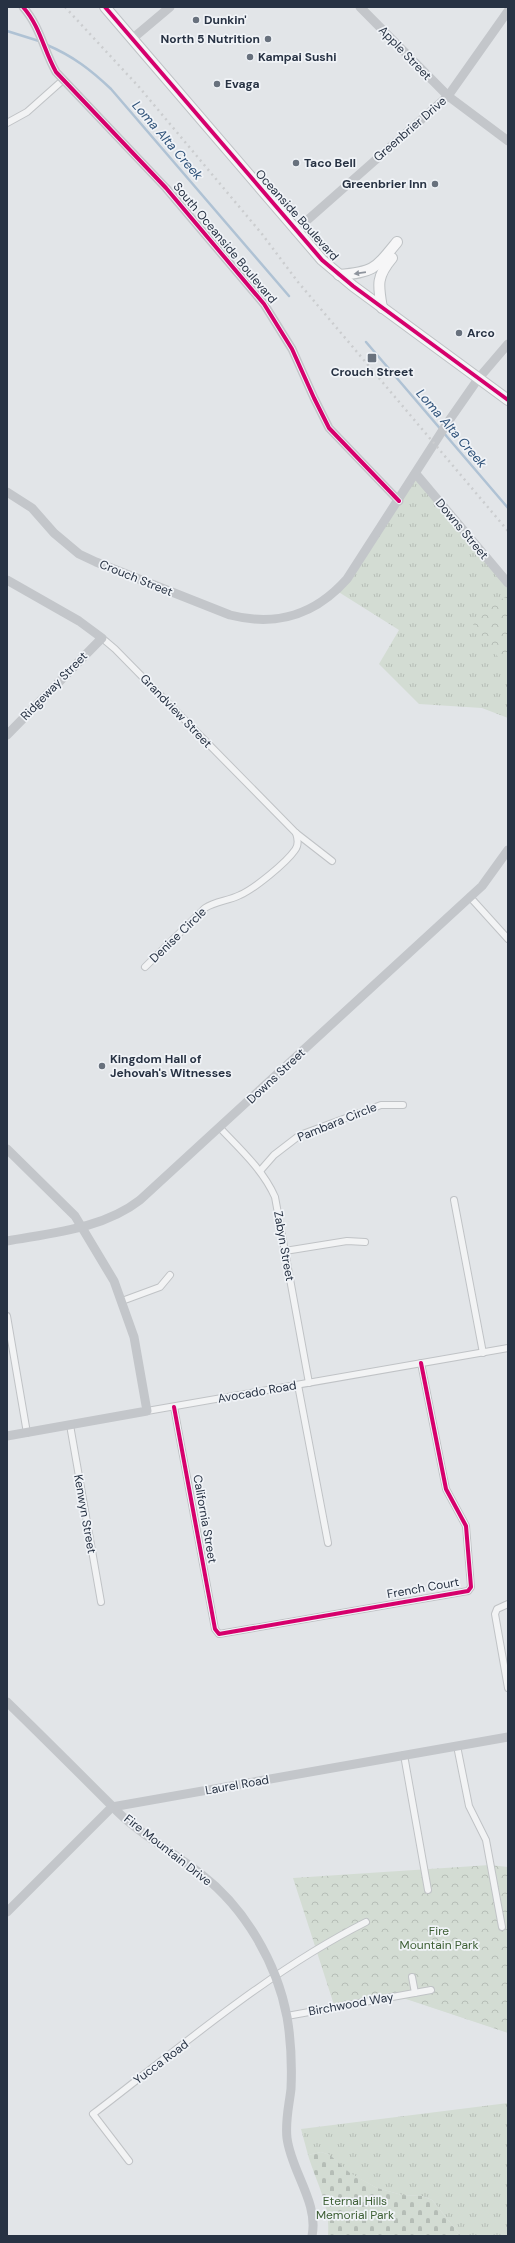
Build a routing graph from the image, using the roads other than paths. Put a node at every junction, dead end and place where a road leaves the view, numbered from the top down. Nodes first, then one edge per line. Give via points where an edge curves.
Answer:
1 (23, 7) edge
2 (105, 7) edge
3 (170, 7) edge
4 (360, 7) edge
5 (508, 11) edge
6 (132, 39) junction
7 (63, 80) junction
8 (448, 96) junction
9 (7, 123) edge
10 (507, 139) edge
11 (295, 231) junction
12 (339, 275) junction
13 (382, 308) junction
14 (508, 344) edge
15 (478, 379) junction
16 (508, 400) edge
17 (416, 474) junction
18 (7, 492) edge
19 (399, 500) junction
20 (7, 580) edge
21 (508, 583) edge
22 (102, 638) junction
23 (7, 735) edge
24 (296, 833) junction
25 (508, 850) edge
26 (332, 861) dead end
27 (470, 897) junction
28 (508, 940) edge
29 (145, 967) dead end
30 (403, 1104) dead end
31 (220, 1128) junction
32 (7, 1149) edge
33 (260, 1171) junction
34 (454, 1200) dead end
35 (82, 1227) junction
36 (7, 1241) edge
37 (365, 1242) dead end
38 (285, 1251) junction
39 (170, 1275) dead end
40 (122, 1301) junction
41 (7, 1316) edge
42 (508, 1348) edge
43 (483, 1352) junction
44 (421, 1363) junction
45 (309, 1383) junction
46 (298, 1385) junction
47 (174, 1407) junction
48 (147, 1412) junction
49 (70, 1425) junction
50 (27, 1433) junction
51 (7, 1436) edge
52 (328, 1543) dead end
53 (101, 1602) dead end
54 (508, 1604) edge
55 (219, 1634) joint
56 (508, 1688) edge
57 (7, 1702) edge
58 (508, 1737) edge
59 (456, 1746) junction
60 (404, 1755) junction
61 (112, 1807) junction
62 (428, 1890) dead end
63 (7, 1912) edge
64 (366, 1922) dead end
65 (502, 1927) dead end
66 (275, 1975) junction
67 (412, 1977) dead end
68 (431, 1990) dead end
69 (415, 1993) junction
70 (287, 2016) junction
71 (129, 2161) dead end
72 (312, 2236) edge

1 - 7 street, South Oceanside Boulevard via 37,26 50,62
2 - 6 main road, Oceanside Boulevard
3 - 6 street
4 - 8 street, Apple Street
5 - 8 street, Greenbrier Drive
6 - 11 main road, Oceanside Boulevard
7 - 9 street via 28,112
7 - 19 street, South Oceanside Boulevard via 166,188 264,304 292,349 329,428
8 - 10 street, Apple Street
8 - 11 street, Greenbrier Drive
11 - 12 main road, Oceanside Boulevard
12 - 13 main road, Oceanside Boulevard
13 -> 12 main road via 380,273 399,244 373,269
13 - 15 main road, Oceanside Boulevard
14 - 15 street, Crouch Street
15 - 16 main road, Oceanside Boulevard
15 - 17 street, Crouch Street
17 - 19 street, Crouch Street
17 - 21 street, Downs Street
18 - 19 street, Crouch Street via 32,508 54,533 79,554 230,615 244,619 270,620 310,610 337,591
20 - 22 street, Grandview Street via 79,621
22 - 23 street, Ridgeway Street
22 - 24 street, Grandview Street
24 - 26 street, Grandview Street
24 - 29 street, Denise Circle via 298,841 295,850 254,888 205,908
25 - 27 street, Downs Street via 482,886
27 - 28 street
27 - 31 street, Downs Street
30 - 33 street, Pambara Circle via 381,1104 300,1135 274,1155
31 - 33 street, Zabyn Street
31 - 35 street, Downs Street via 125,1212
32 - 35 street via 75,1216
33 - 38 street, Zabyn Street via 275,1197
34 - 43 street
35 - 36 street, Downs Street
35 - 40 street via 114,1281
37 - 38 street via 347,1241
38 - 45 street, Zabyn Street
39 - 40 street via 160,1287
40 - 48 street via 134,1337
41 - 50 street
42 - 43 street, Avocado Road
43 - 44 street, Avocado Road
44 - 45 street, Avocado Road
44 - 55 street, French Court via 446,1489 466,1526 471,1586 468,1590
45 - 46 street, Avocado Road
46 - 47 street, Avocado Road
46 - 52 street
47 - 48 street, Avocado Road
47 - 55 street, California Street via 215,1629
48 - 49 street, Avocado Road
49 - 50 street, Avocado Road
49 - 53 street, Kenwyn Street
50 - 51 street, Avocado Road
54 - 56 street via 497,1609 495,1614
57 - 61 street, Fire Mountain Drive
58 - 59 street, Laurel Road
59 - 60 street, Laurel Road
59 - 65 street via 469,1806 486,1840
60 - 61 street, Laurel Road
60 - 62 street
61 - 63 street
61 - 66 street, Fire Mountain Drive via 160,1846 201,1874 223,1894 254,1932
64 - 66 street via 327,1942
66 - 70 street, Fire Mountain Drive
66 - 71 street, Yucca Road via 93,2114
67 - 69 street
68 - 69 street, Birchwood Way
69 - 70 street, Birchwood Way
70 - 72 street, Fire Mountain Drive via 290,2039 287,2140 311,2209

